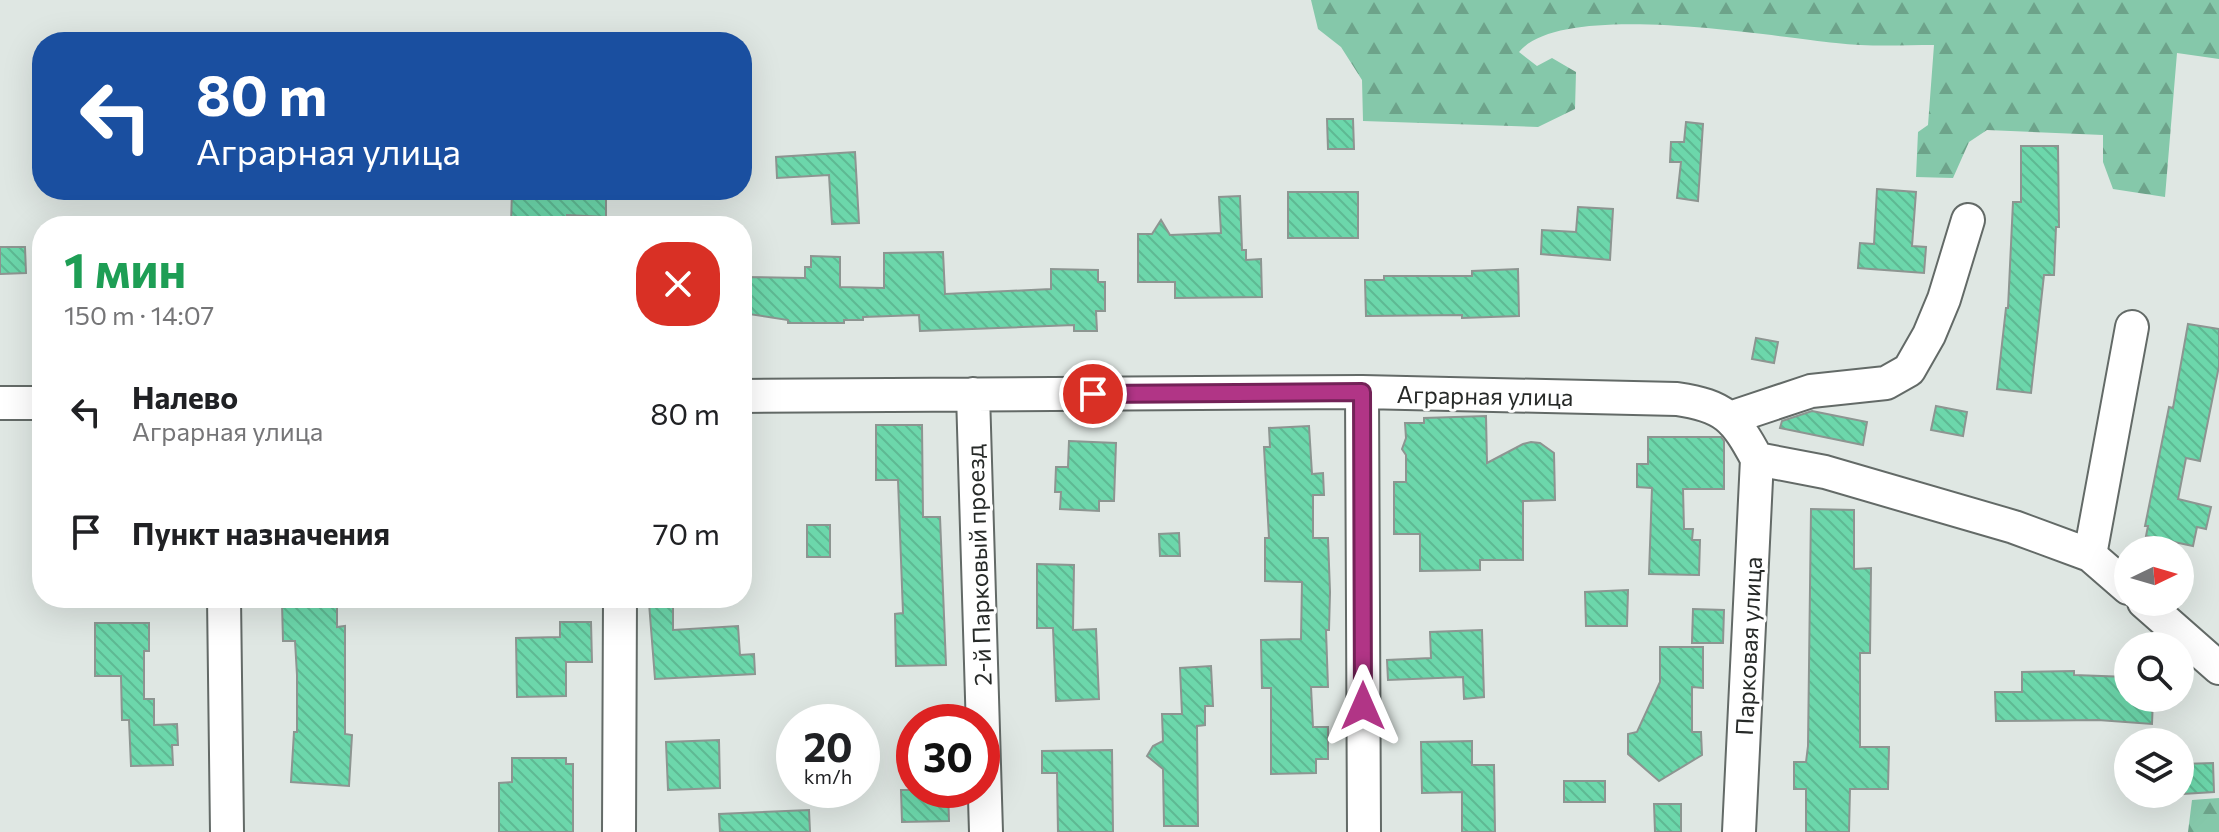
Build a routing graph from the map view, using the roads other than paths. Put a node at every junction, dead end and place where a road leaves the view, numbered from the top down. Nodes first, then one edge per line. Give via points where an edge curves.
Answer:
1 (1968, 220) dead end
2 (2132, 327) dead end
3 (1362, 392) junction
4 (973, 394) junction
5 (752, 396) edge
6 (0, 403) edge
7 (32, 403) edge
8 (1730, 418) junction
9 (1757, 459) junction
10 (2090, 555) junction
11 (2114, 576) edge
12 (224, 608) edge
13 (620, 608) edge
14 (2160, 616) edge
15 (2219, 668) edge
16 (227, 832) edge
17 (619, 832) edge
18 (986, 832) edge
19 (1364, 832) edge
20 (1739, 832) edge

1 - 8 street via 1944,299 1909,370 1886,383 1811,391
2 - 10 street
3 - 4 street, Аграрная улица
3 - 8 street, Аграрная улица via 1677,399 1705,403
3 - 19 street
4 - 5 street, Аграрная улица
4 - 18 street, 2-й Парковый проезд
6 - 7 street
8 - 9 street
9 - 10 street via 1825,472 2014,527
9 - 20 street, Парковая улица
10 - 11 street
12 - 16 street
13 - 17 street
14 - 15 street

